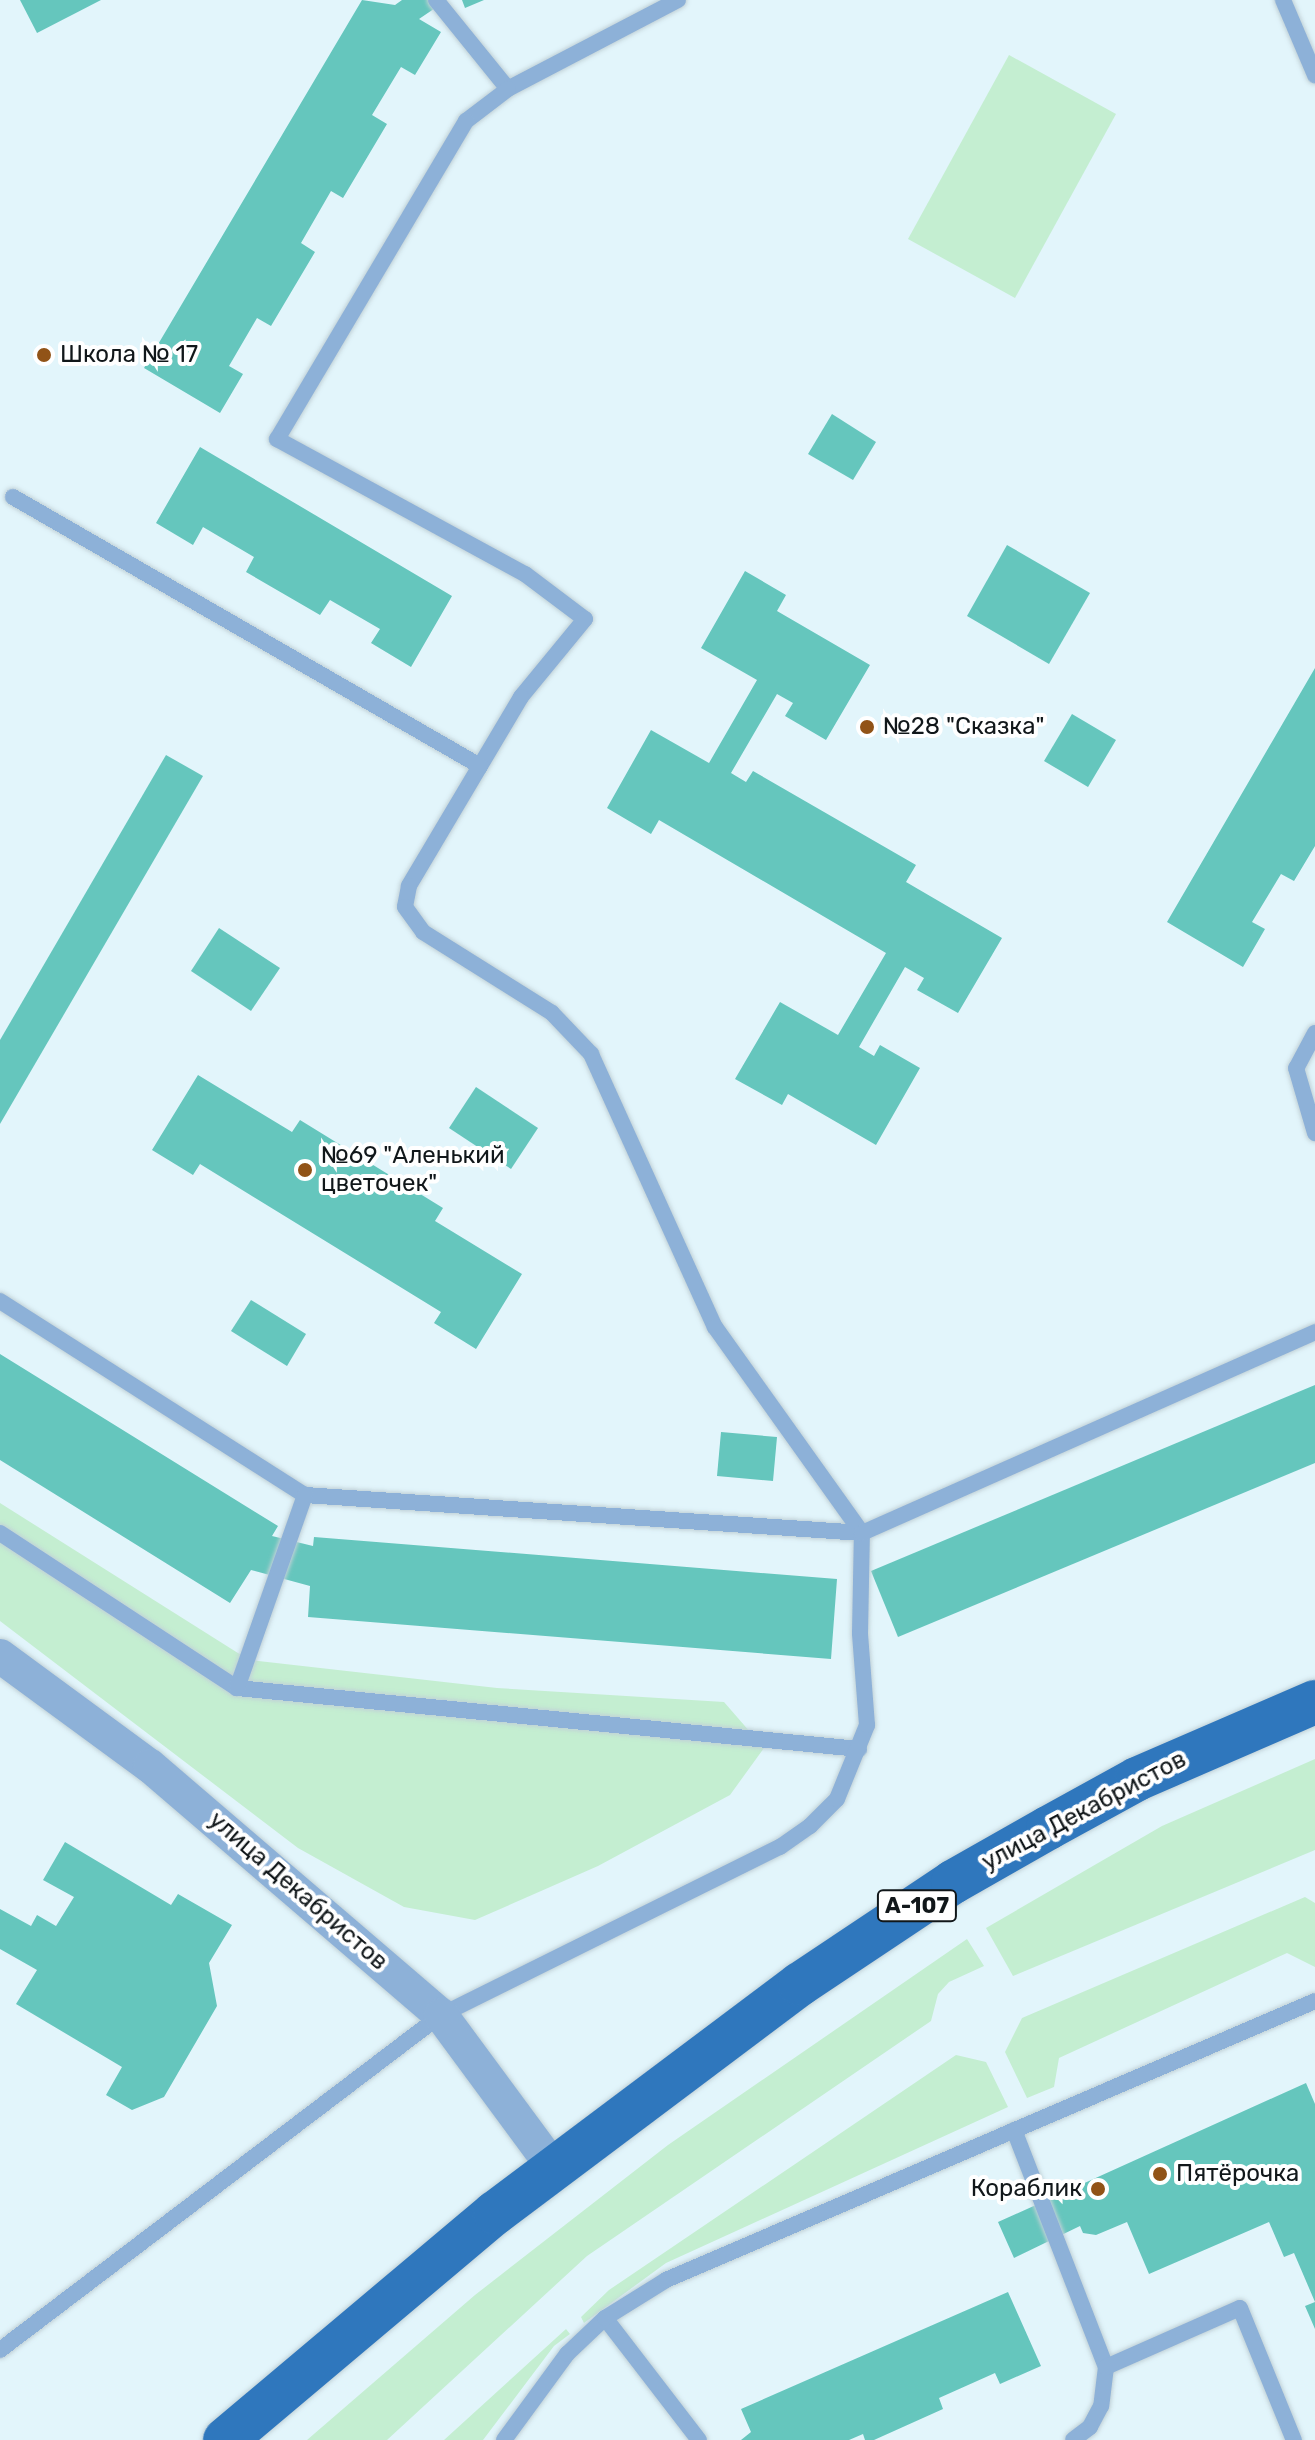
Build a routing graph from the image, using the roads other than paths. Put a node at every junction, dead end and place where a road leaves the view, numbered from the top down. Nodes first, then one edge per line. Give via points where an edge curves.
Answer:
1 (436, 0) edge
2 (678, 0) edge
3 (1283, 0) edge
4 (1315, 75) edge
5 (508, 89) junction
6 (13, 497) dead end
7 (480, 766) junction
8 (1315, 1033) edge
9 (1315, 1133) edge
10 (0, 1301) edge
11 (1315, 1332) edge
12 (305, 1495) junction
13 (0, 1533) edge
14 (862, 1533) junction
15 (0, 1656) edge
16 (237, 1688) junction
17 (1315, 1702) edge
18 (859, 1749) junction
19 (1315, 2001) edge
20 (441, 2015) junction
21 (1014, 2130) junction
22 (554, 2168) junction
23 (605, 2318) junction
24 (0, 2350) edge
25 (1106, 2367) junction
26 (225, 2440) edge
27 (504, 2440) edge
28 (699, 2440) edge
29 (1073, 2440) edge
30 (1294, 2440) edge

1 - 5 lane
2 - 5 lane
3 - 4 lane
5 - 7 lane via 466,121 277,439 525,574 585,619 521,697
6 - 7 lane
7 - 14 lane via 409,886 405,907 423,932 552,1013 591,1054 715,1327
8 - 9 lane via 1296,1068
10 - 12 lane
11 - 14 lane
12 - 14 lane
12 - 16 lane
13 - 16 lane
14 - 18 lane via 860,1633 867,1725
15 - 20 street, улица Декабристов via 150,1766
16 - 18 lane
17 - 22 main road, улица Декабристов / А-107 via 1137,1779 953,1882 727,2036
18 - 20 lane via 837,1799 780,1847
19 - 21 lane
20 - 22 street, улица Декабристов
20 - 24 lane
21 - 23 lane via 666,2280
21 - 25 lane
22 - 26 main road, улица Декабристов / А-107
23 - 27 lane via 567,2354
23 - 28 lane
25 - 29 lane via 1101,2406 1090,2427
25 - 30 lane via 1240,2308

